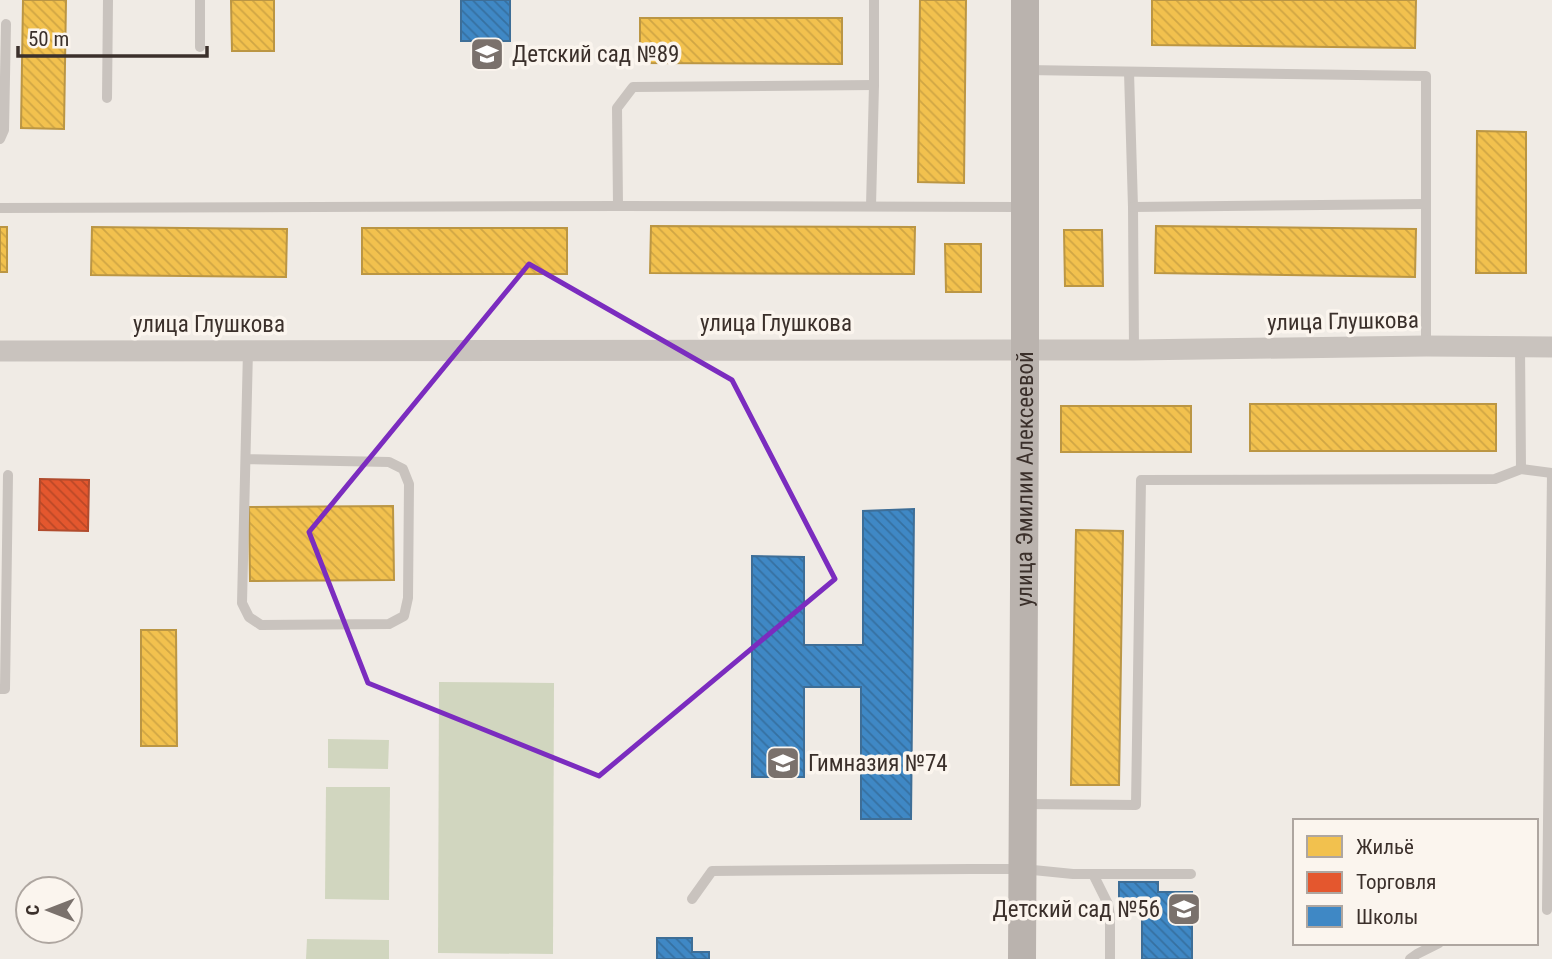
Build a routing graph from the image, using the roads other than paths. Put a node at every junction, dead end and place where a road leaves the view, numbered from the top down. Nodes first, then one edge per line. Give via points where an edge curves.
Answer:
1 (108, 0) edge
2 (200, 0) edge
3 (874, 0) edge
4 (1025, 0) edge
5 (6, 24) dead end
6 (201, 47) dead end
7 (1025, 70) junction
8 (1129, 72) junction
9 (874, 85) junction
10 (107, 98) dead end
11 (0, 139) edge
12 (1425, 204) junction
13 (618, 206) junction
14 (871, 206) junction
15 (1024, 207) junction
16 (1133, 207) junction
17 (0, 208) edge
18 (1426, 346) junction
19 (1520, 347) junction
20 (1552, 347) edge
21 (1025, 349) junction
22 (248, 350) junction
23 (1133, 350) junction
24 (0, 351) edge
25 (246, 458) junction
26 (1521, 469) junction
27 (1552, 473) edge
28 (8, 475) dead end
29 (0, 689) edge
30 (1024, 804) junction
31 (1023, 869) junction
32 (1093, 874) junction
33 (1191, 874) dead end
34 (692, 899) dead end
35 (1545, 910) edge
36 (1435, 945) edge
37 (1022, 959) edge
38 (1110, 959) edge
39 (1409, 959) edge

1 - 10 lane
2 - 6 lane
3 - 9 lane
4 - 7 street, улица Эмилии Алексеевой
5 - 11 lane via 4,130
7 - 8 lane
7 - 15 street, улица Эмилии Алексеевой
8 - 12 lane via 1426,76
8 - 16 lane
9 - 13 lane via 633,87 617,108
9 - 14 lane
12 - 16 lane
12 - 18 lane
13 - 14 lane
13 - 17 lane
14 - 15 lane
15 - 21 street, улица Эмилии Алексеевой
16 - 23 lane
18 - 19 street, улица Глушкова
18 - 23 street, улица Глушкова
19 - 20 street, улица Глушкова
19 - 26 lane
21 - 22 street, улица Глушкова
21 - 23 street, улица Глушкова
21 - 30 street, улица Эмилии Алексеевой
22 - 24 street, улица Глушкова
22 - 25 lane
25 - 25 lane via 242,603 249,617 261,625 389,624 404,617 409,484 403,469 389,461
26 - 27 lane
26 - 30 lane via 1495,479 1141,480 1136,805
27 - 35 lane
28 - 29 lane via 5,689
30 - 31 street, улица Эмилии Алексеевой
31 - 32 lane
31 - 34 lane via 712,871
31 - 37 street, улица Эмилии Алексеевой
32 - 33 lane
32 - 38 lane via 1108,904
36 - 39 lane

